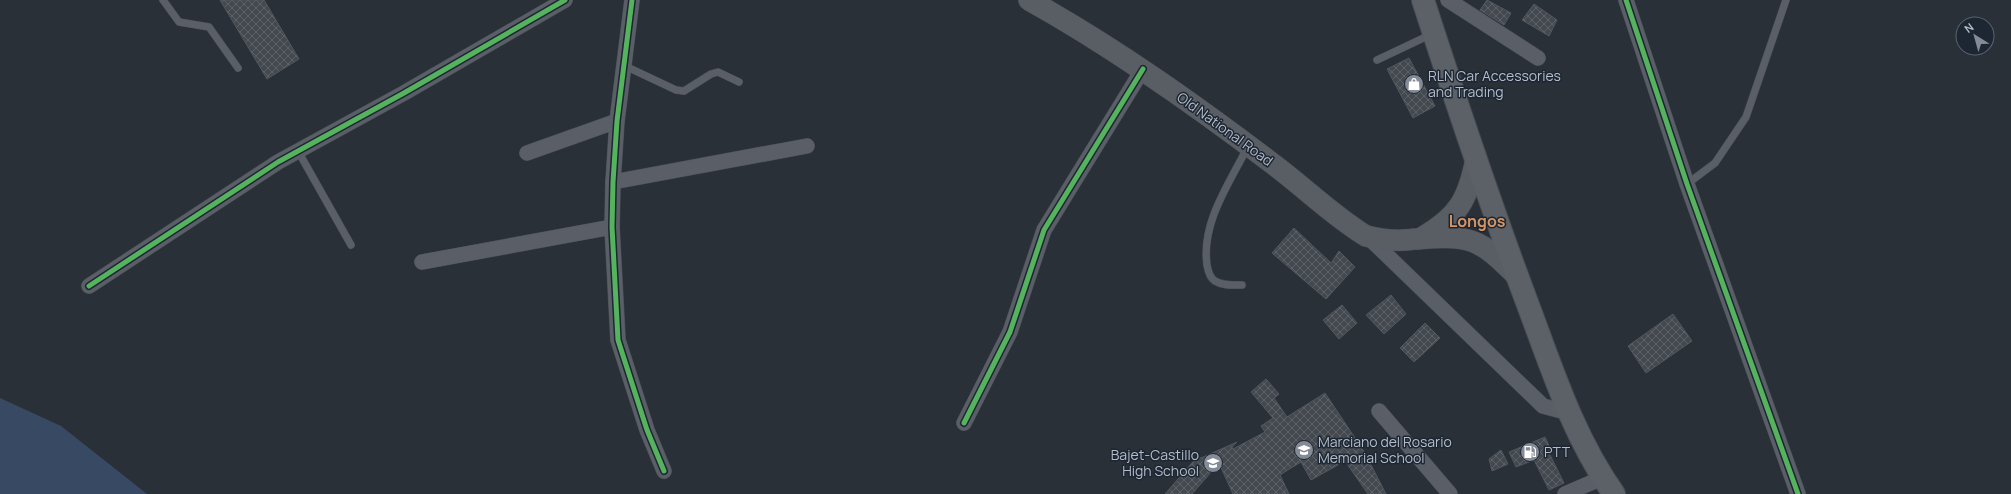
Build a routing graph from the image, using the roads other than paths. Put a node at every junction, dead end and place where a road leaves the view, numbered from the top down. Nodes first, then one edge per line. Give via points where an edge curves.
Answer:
1 (163, 0) edge
2 (565, 0) edge
3 (632, 0) edge
4 (1029, 0) edge
5 (1423, 0) edge
6 (1626, 0) edge
7 (1786, 0) edge
8 (1456, 2) edge
9 (1434, 33) junction
10 (1538, 58) dead end
11 (1377, 60) dead end
12 (625, 66) junction
13 (238, 68) dead end
14 (1143, 70) junction
15 (739, 82) dead end
16 (618, 121) junction
17 (807, 146) dead end
18 (1248, 146) junction
19 (298, 151) junction
20 (527, 153) dead end
21 (1476, 158) junction
22 (613, 182) junction
23 (1687, 184) junction
24 (612, 227) junction
25 (1366, 236) junction
26 (1423, 238) junction
27 (351, 245) dead end
28 (422, 262) dead end
29 (1517, 276) junction
30 (1242, 285) dead end
31 (89, 286) dead end
32 (1379, 411) dead end
33 (1569, 413) junction
34 (964, 422) dead end
35 (664, 471) dead end
36 (1608, 486) edge
37 (1450, 494) edge
38 (1565, 494) edge
39 (1798, 494) edge

1 - 13 lane via 179,22 209,27
2 - 19 street
3 - 12 street
4 - 14 main road, Old National Road via 1086,32
5 - 9 main road
6 - 23 street
7 - 23 lane via 1746,117 1715,162
8 - 10 street
9 - 11 lane
9 - 21 main road
12 - 15 lane via 684,92 718,72
12 - 16 street
14 - 18 main road, Old National Road
14 - 34 street via 1044,230 1010,332
16 - 20 street
16 - 22 street
17 - 22 street
18 - 25 main road, Old National Road
18 - 30 lane via 1210,224 1206,256 1208,272 1213,281 1223,285
19 - 27 lane
19 - 31 street
21 - 26 main road, Old National Road via 1465,199 1451,219
21 - 29 main road
22 - 24 street
23 - 39 street
24 - 28 street
24 - 35 street via 618,340 647,430
25 - 26 main road, Old National Road via 1384,240
25 - 33 street via 1543,406
26 - 29 main road, Old National Road via 1474,242 1494,254
29 - 33 main road
32 - 37 street
33 - 36 main road
36 - 38 street

